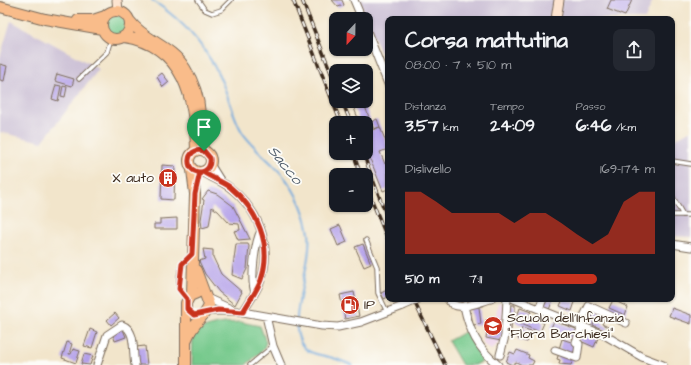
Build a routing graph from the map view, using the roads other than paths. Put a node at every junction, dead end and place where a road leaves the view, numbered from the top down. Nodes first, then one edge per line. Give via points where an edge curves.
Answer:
1 (117, 0) edge
2 (198, 0) edge
3 (231, 0) edge
4 (354, 0) edge
5 (559, 0) edge
6 (0, 7) edge
7 (118, 11) junction
8 (18, 12) junction
9 (359, 12) edge
10 (105, 16) junction
11 (556, 16) edge
12 (130, 20) junction
13 (102, 29) junction
14 (125, 37) junction
15 (111, 39) junction
16 (373, 46) edge
17 (385, 76) edge
18 (79, 79) dead end
19 (200, 151) junction
20 (675, 161) edge
21 (210, 164) junction
22 (691, 164) edge
23 (198, 171) junction
24 (222, 182) junction
25 (675, 202) edge
26 (675, 215) edge
27 (682, 215) junction
28 (691, 215) edge
29 (366, 240) dead end
30 (675, 244) edge
31 (691, 247) edge
32 (192, 252) junction
33 (206, 297) junction
34 (189, 301) junction
35 (412, 302) edge
36 (451, 302) edge
37 (479, 302) edge
38 (507, 302) edge
39 (523, 302) edge
40 (542, 302) edge
41 (464, 306) junction
42 (539, 309) junction
43 (240, 311) junction
44 (205, 313) junction
45 (387, 313) junction
46 (266, 316) junction
47 (626, 323) dead end
48 (580, 326) junction
49 (187, 339) junction
50 (273, 346) junction
51 (555, 350) dead end
52 (500, 355) dead end
53 (97, 365) edge
54 (134, 365) edge
55 (186, 365) edge
56 (250, 365) edge
57 (281, 365) edge
58 (498, 365) edge
59 (663, 365) edge

1 - 7 street
2 - 3 lane via 205,10 212,13 221,10
4 - 9 street
5 - 11 street
6 - 8 main road
7 - 10 main road
7 - 12 main road
8 - 10 main road via 82,20
8 - 13 main road
10 - 13 main road
12 - 14 main road via 130,30
12 - 19 main road via 139,30 173,53 187,71 199,101
13 - 15 main road
14 - 15 main road
14 - 19 main road via 142,41 155,48 168,58 182,75 192,104
15 - 18 lane via 106,52
16 - 17 street
19 - 21 main road via 210,158
19 - 23 main road via 188,159
20 - 22 lane
21 - 23 main road
21 - 24 street
23 - 24 street
23 - 32 main road
24 - 43 street via 246,203 261,231 265,245 266,256 261,278 255,292
25 - 27 lane
26 - 27 lane
27 - 28 lane
29 - 45 lane via 377,267 378,293
30 - 31 street
32 - 33 main road
32 - 34 main road
33 - 34 main road via 200,293
33 - 43 street
33 - 44 main road via 209,306
34 - 44 main road via 194,315
34 - 49 main road
35 - 45 street, bridge
36 - 41 street via 454,306
37 - 41 street
38 - 52 street via 505,336
39 - 42 street
40 - 42 street
41 - 58 street via 474,339
42 - 48 street
43 - 44 street
43 - 46 street
44 - 49 main road via 193,325
45 - 46 street via 346,326 316,325
46 - 50 street
47 - 48 street via 589,306
48 - 51 street via 576,342 579,344 577,358
48 - 59 street via 606,336 642,357
49 - 55 main road
50 - 56 lane
50 - 57 street
53 - 54 street via 107,335 122,326 127,327 131,334

